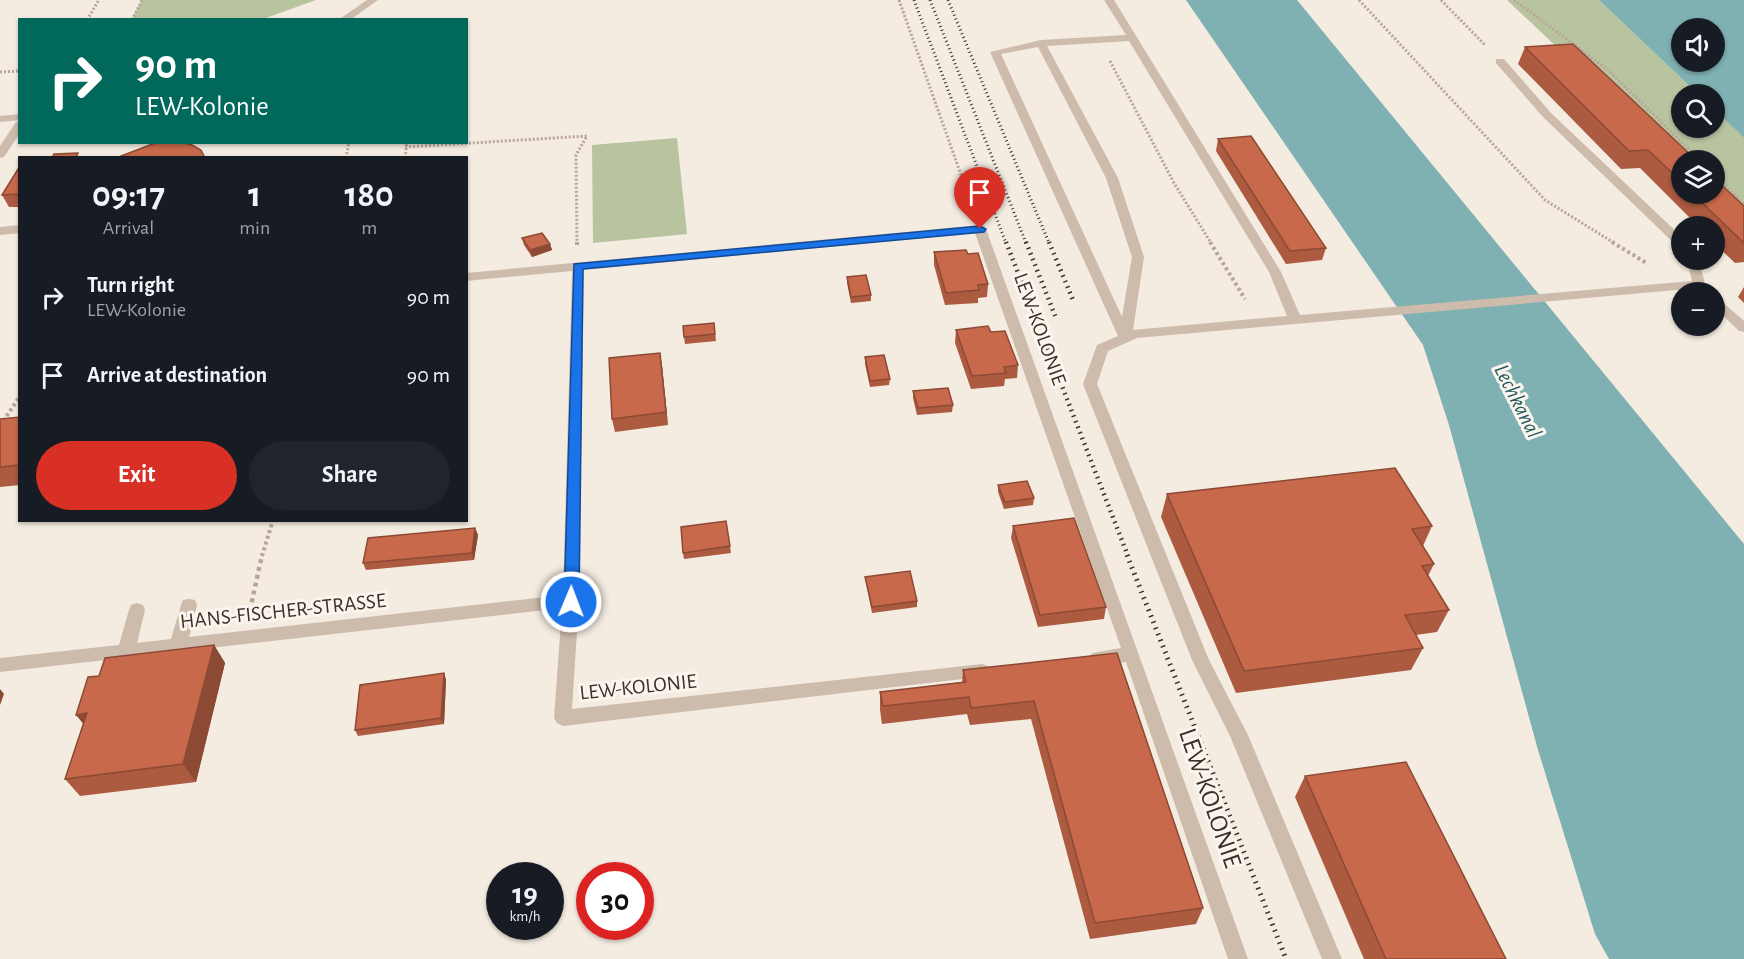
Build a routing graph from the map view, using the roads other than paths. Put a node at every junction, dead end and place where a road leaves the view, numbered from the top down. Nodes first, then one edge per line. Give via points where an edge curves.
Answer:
1 (373, 0) edge
2 (1109, 0) edge
3 (346, 18) edge
4 (1130, 38) junction
5 (1041, 43) junction
6 (1500, 61) road end
7 (18, 117) edge
8 (0, 119) edge
9 (18, 127) edge
10 (0, 155) edge
11 (18, 229) edge
12 (0, 231) edge
13 (1671, 233) edge
14 (578, 266) junction
15 (468, 276) edge
16 (1671, 290) edge
17 (1725, 310) edge
18 (1295, 320) junction
19 (1744, 328) edge
20 (1125, 338) junction
21 (571, 602) junction
22 (189, 605) dead end
23 (137, 610) dead end
24 (178, 645) junction
25 (126, 651) junction
26 (1132, 654) junction
27 (1085, 659) edge
28 (0, 665) edge
29 (1002, 669) edge
30 (1238, 959) edge
31 (1332, 959) edge

1 - 3 street
2 - 4 street
4 - 5 street
4 - 18 street via 1275,272
5 - 20 street via 1112,178 1138,257
5 - 20 street via 995,52
6 - 13 street via 1547,115
7 - 8 street
9 - 10 street
11 - 12 street
14 - 15 street
14 - 21 street, LEW-KOLONIE
14 - 26 street, LEW-KOLONIE via 980,229
16 - 18 street
17 - 19 street
18 - 20 street
20 - 31 street via 1102,348 1090,384 1201,660 1239,735
21 - 24 street, HANS-FISCHER-STRASSE
21 - 29 street, LEW-KOLONIE via 563,718
22 - 24 street
23 - 25 street
24 - 25 street, HANS-FISCHER-STRASSE
25 - 28 street, HANS-FISCHER-STRASSE
26 - 27 street
26 - 30 street, LEW-KOLONIE

